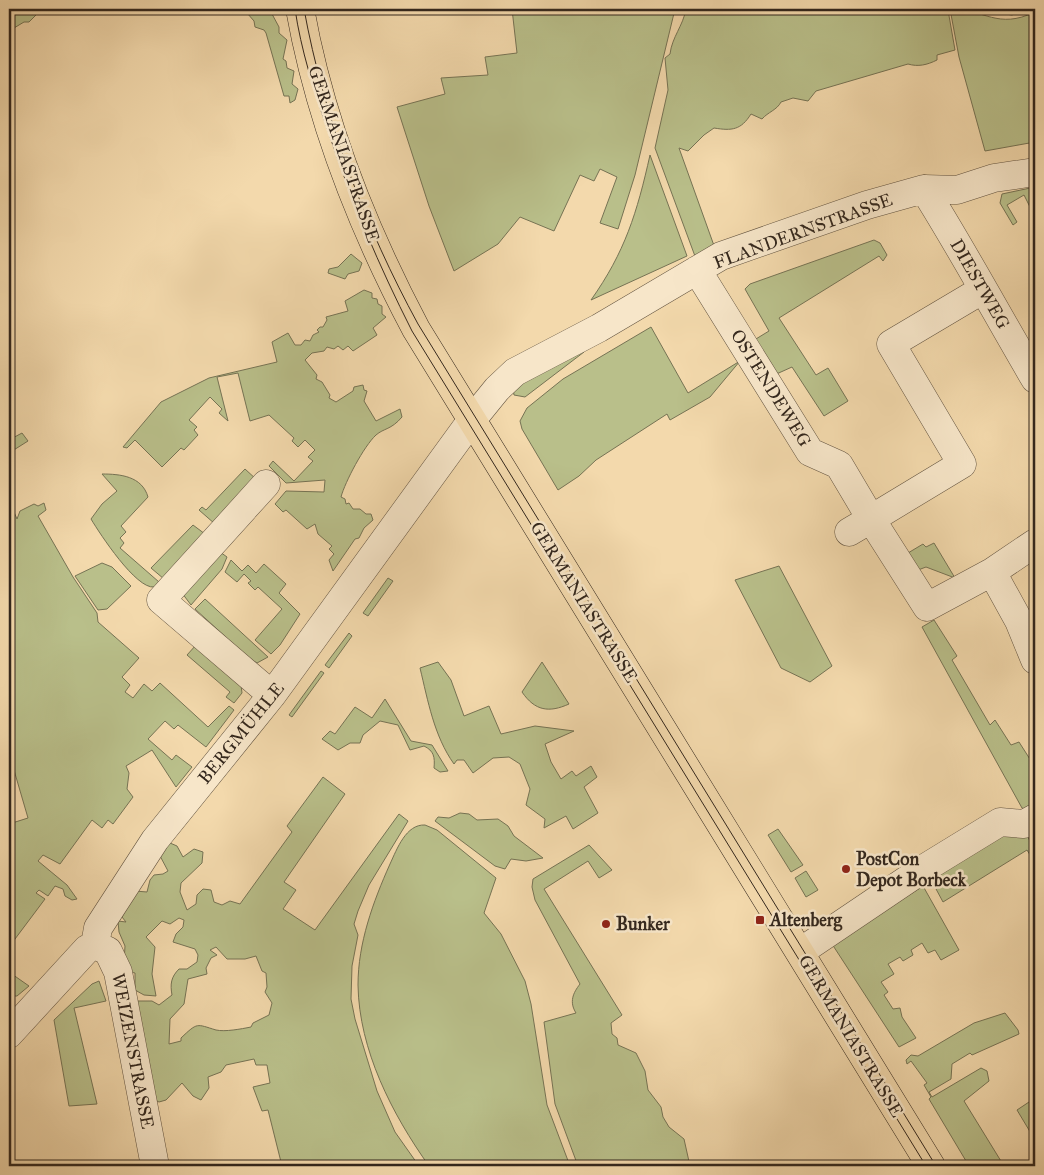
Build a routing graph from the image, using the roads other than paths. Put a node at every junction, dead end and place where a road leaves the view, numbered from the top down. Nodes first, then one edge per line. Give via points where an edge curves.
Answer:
1 (300, 9) edge
2 (1035, 172) edge
3 (924, 189) junction
4 (698, 270) junction
5 (982, 290) junction
6 (1035, 379) edge
7 (470, 422) junction
8 (266, 484) dead end
9 (860, 525) junction
10 (1035, 543) edge
11 (992, 572) junction
12 (1035, 660) edge
13 (272, 695) junction
14 (1035, 818) edge
15 (95, 945) junction
16 (800, 952) junction
17 (9, 1034) edge
18 (155, 1166) edge
19 (931, 1166) edge

1 - 7 main road, GERMANIASTRASSE via 326,111 372,240 416,329
2 - 3 street, FLANDERNSTRASSE via 994,178 957,190
3 - 4 street, FLANDERNSTRASSE via 867,205 721,256
3 - 5 street, DIESTWEG via 966,256
4 - 7 street, FLANDERNSTRASSE via 515,372 497,388
4 - 9 street, OSTENDEWEG via 810,452 839,465
5 - 6 street, DIESTWEG
5 - 9 street via 891,344 962,464
7 - 13 street, BERGMÜHLE
7 - 16 main road, GERMANIASTRASSE
8 - 13 street via 161,600
9 - 11 street, OSTENDEWEG via 927,607
10 - 11 street
11 - 12 street via 1019,621
13 - 15 street, BERGMÜHLE via 155,840 98,928
14 - 16 street via 1024,824 1000,822 920,871
15 - 17 street via 87,949
15 - 18 street, WEIZENSTRASSE via 108,951 118,972
16 - 19 main road, GERMANIASTRASSE

